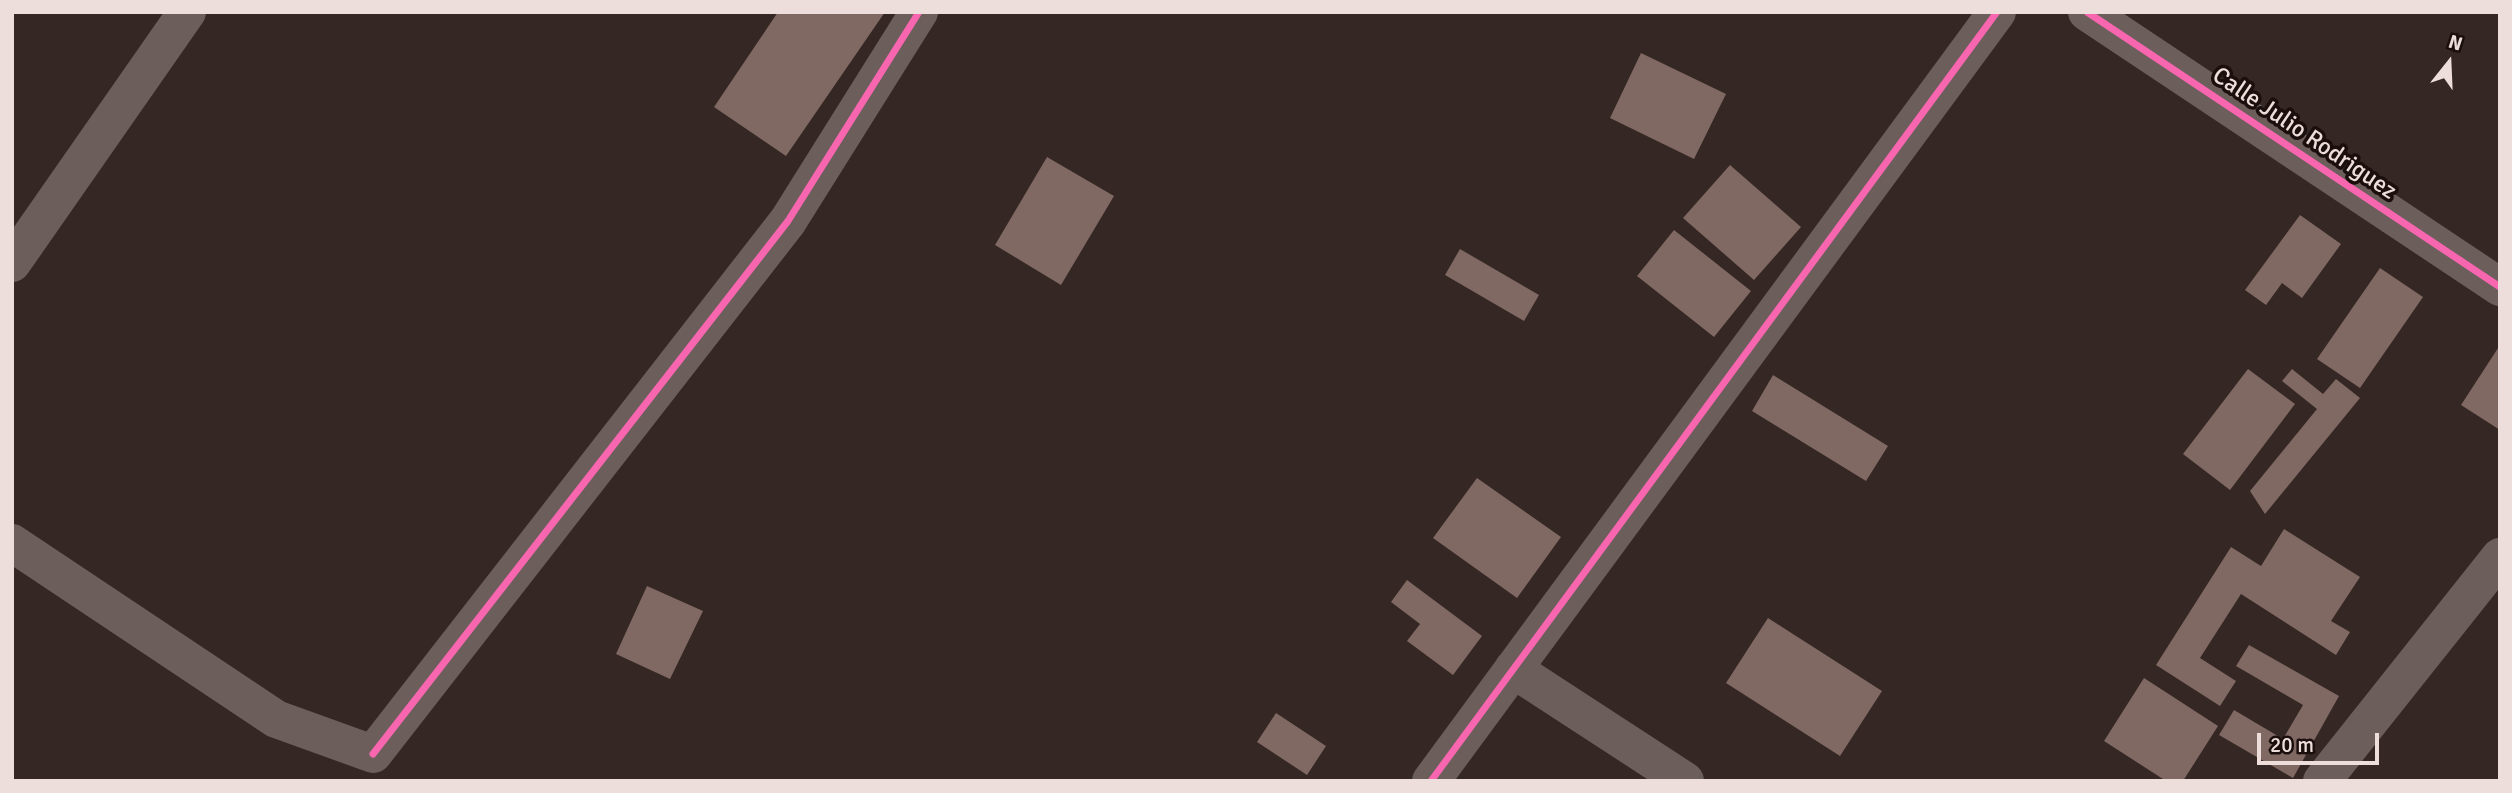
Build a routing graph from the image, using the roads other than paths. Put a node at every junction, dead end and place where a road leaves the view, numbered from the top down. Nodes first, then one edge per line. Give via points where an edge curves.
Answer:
1 (187, 12) edge
2 (919, 12) edge
3 (1997, 12) edge
4 (2087, 12) edge
5 (12, 263) edge
6 (2500, 287) edge
7 (12, 543) edge
8 (2500, 557) edge
9 (1513, 669) junction
10 (1431, 781) edge
11 (1685, 781) edge
12 (2322, 781) edge

1 - 5 street
2 - 7 street via 788,221 373,754 276,719
3 - 9 street
4 - 6 street, Calle Julio Rodriguez
8 - 12 street
9 - 10 street
9 - 11 street

